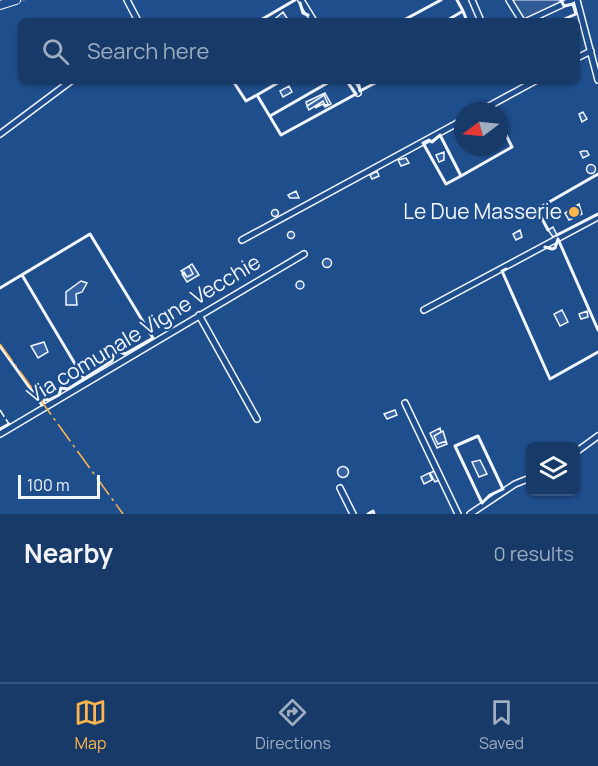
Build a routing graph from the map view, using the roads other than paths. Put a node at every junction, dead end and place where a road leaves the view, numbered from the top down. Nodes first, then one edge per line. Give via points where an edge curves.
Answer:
1 (16, 0) edge
2 (127, 0) edge
3 (301, 0) edge
4 (472, 0) edge
5 (509, 0) edge
6 (572, 0) edge
7 (577, 0) edge
8 (0, 5) edge
9 (136, 18) edge
10 (312, 18) edge
11 (480, 18) edge
12 (520, 18) edge
13 (533, 18) edge
14 (591, 51) junction
15 (580, 56) edge
16 (598, 80) edge
17 (67, 84) edge
18 (352, 84) edge
19 (530, 84) edge
20 (358, 93) dead end
21 (496, 102) edge
22 (454, 125) edge
23 (0, 134) edge
24 (598, 217) edge
25 (242, 240) dead end
26 (304, 254) dead end
27 (424, 310) dead end
28 (199, 315) junction
29 (405, 403) dead end
30 (257, 418) dead end
31 (0, 434) edge
32 (598, 436) edge
33 (580, 449) edge
34 (526, 480) edge
35 (340, 488) dead end
36 (353, 514) edge
37 (458, 514) edge
38 (470, 514) edge

1 - 8 main road
2 - 9 street
3 - 10 street
4 - 11 street
5 - 12 street
6 - 13 street
7 - 14 street
14 - 15 street
14 - 16 street
17 - 23 street
18 - 20 street
19 - 21 street
22 - 25 street
24 - 27 street
26 - 28 street, Via comunale Vigne Vecchie
28 - 30 street
28 - 31 street, Via comunale Vigne Vecchie
29 - 37 street
32 - 33 street
34 - 38 street
35 - 36 street

